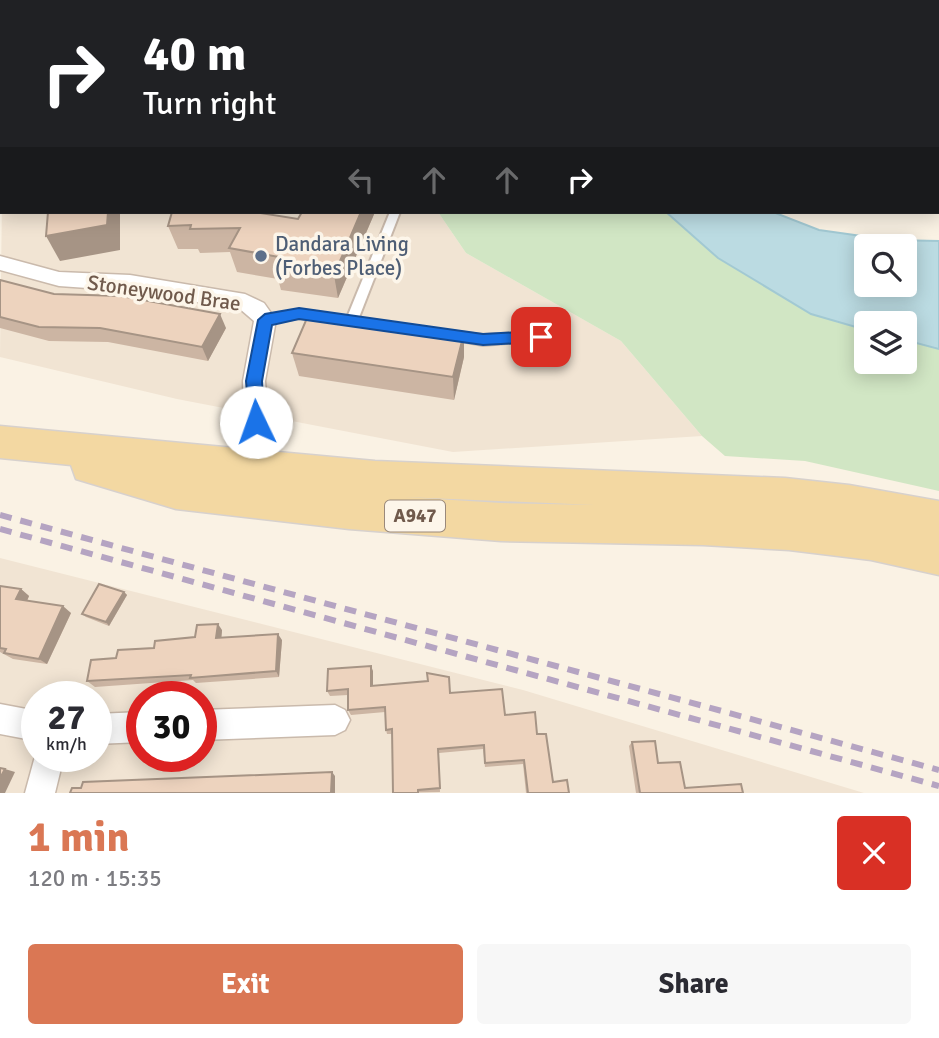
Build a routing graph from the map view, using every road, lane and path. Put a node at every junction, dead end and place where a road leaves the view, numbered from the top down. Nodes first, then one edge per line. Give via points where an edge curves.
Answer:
1 (394, 214) edge
2 (0, 263) edge
3 (265, 320) junction
4 (352, 320) junction
5 (365, 322) edge
6 (431, 332) edge
7 (541, 337) dead end
8 (5, 442) edge
9 (237, 482) junction
10 (939, 519) edge
11 (939, 555) edge
12 (0, 719) edge
13 (335, 720) dead end
14 (21, 723) edge
15 (217, 724) edge
16 (45, 772) edge
17 (40, 793) edge

1 - 4 lane
2 - 3 street, Stoneywood Brae via 59,278 130,283 245,302
3 - 4 lane via 299,314
3 - 9 street, Stoneywood Brae via 254,381 256,422
4 - 5 lane
6 - 7 lane via 483,340
8 - 9 main road, A947 via 143,482
9 - 10 main road, A947 via 375,478 785,496
9 - 11 main road, A947 via 349,511 501,522 789,531
12 - 14 street
13 - 15 street
16 - 17 street

